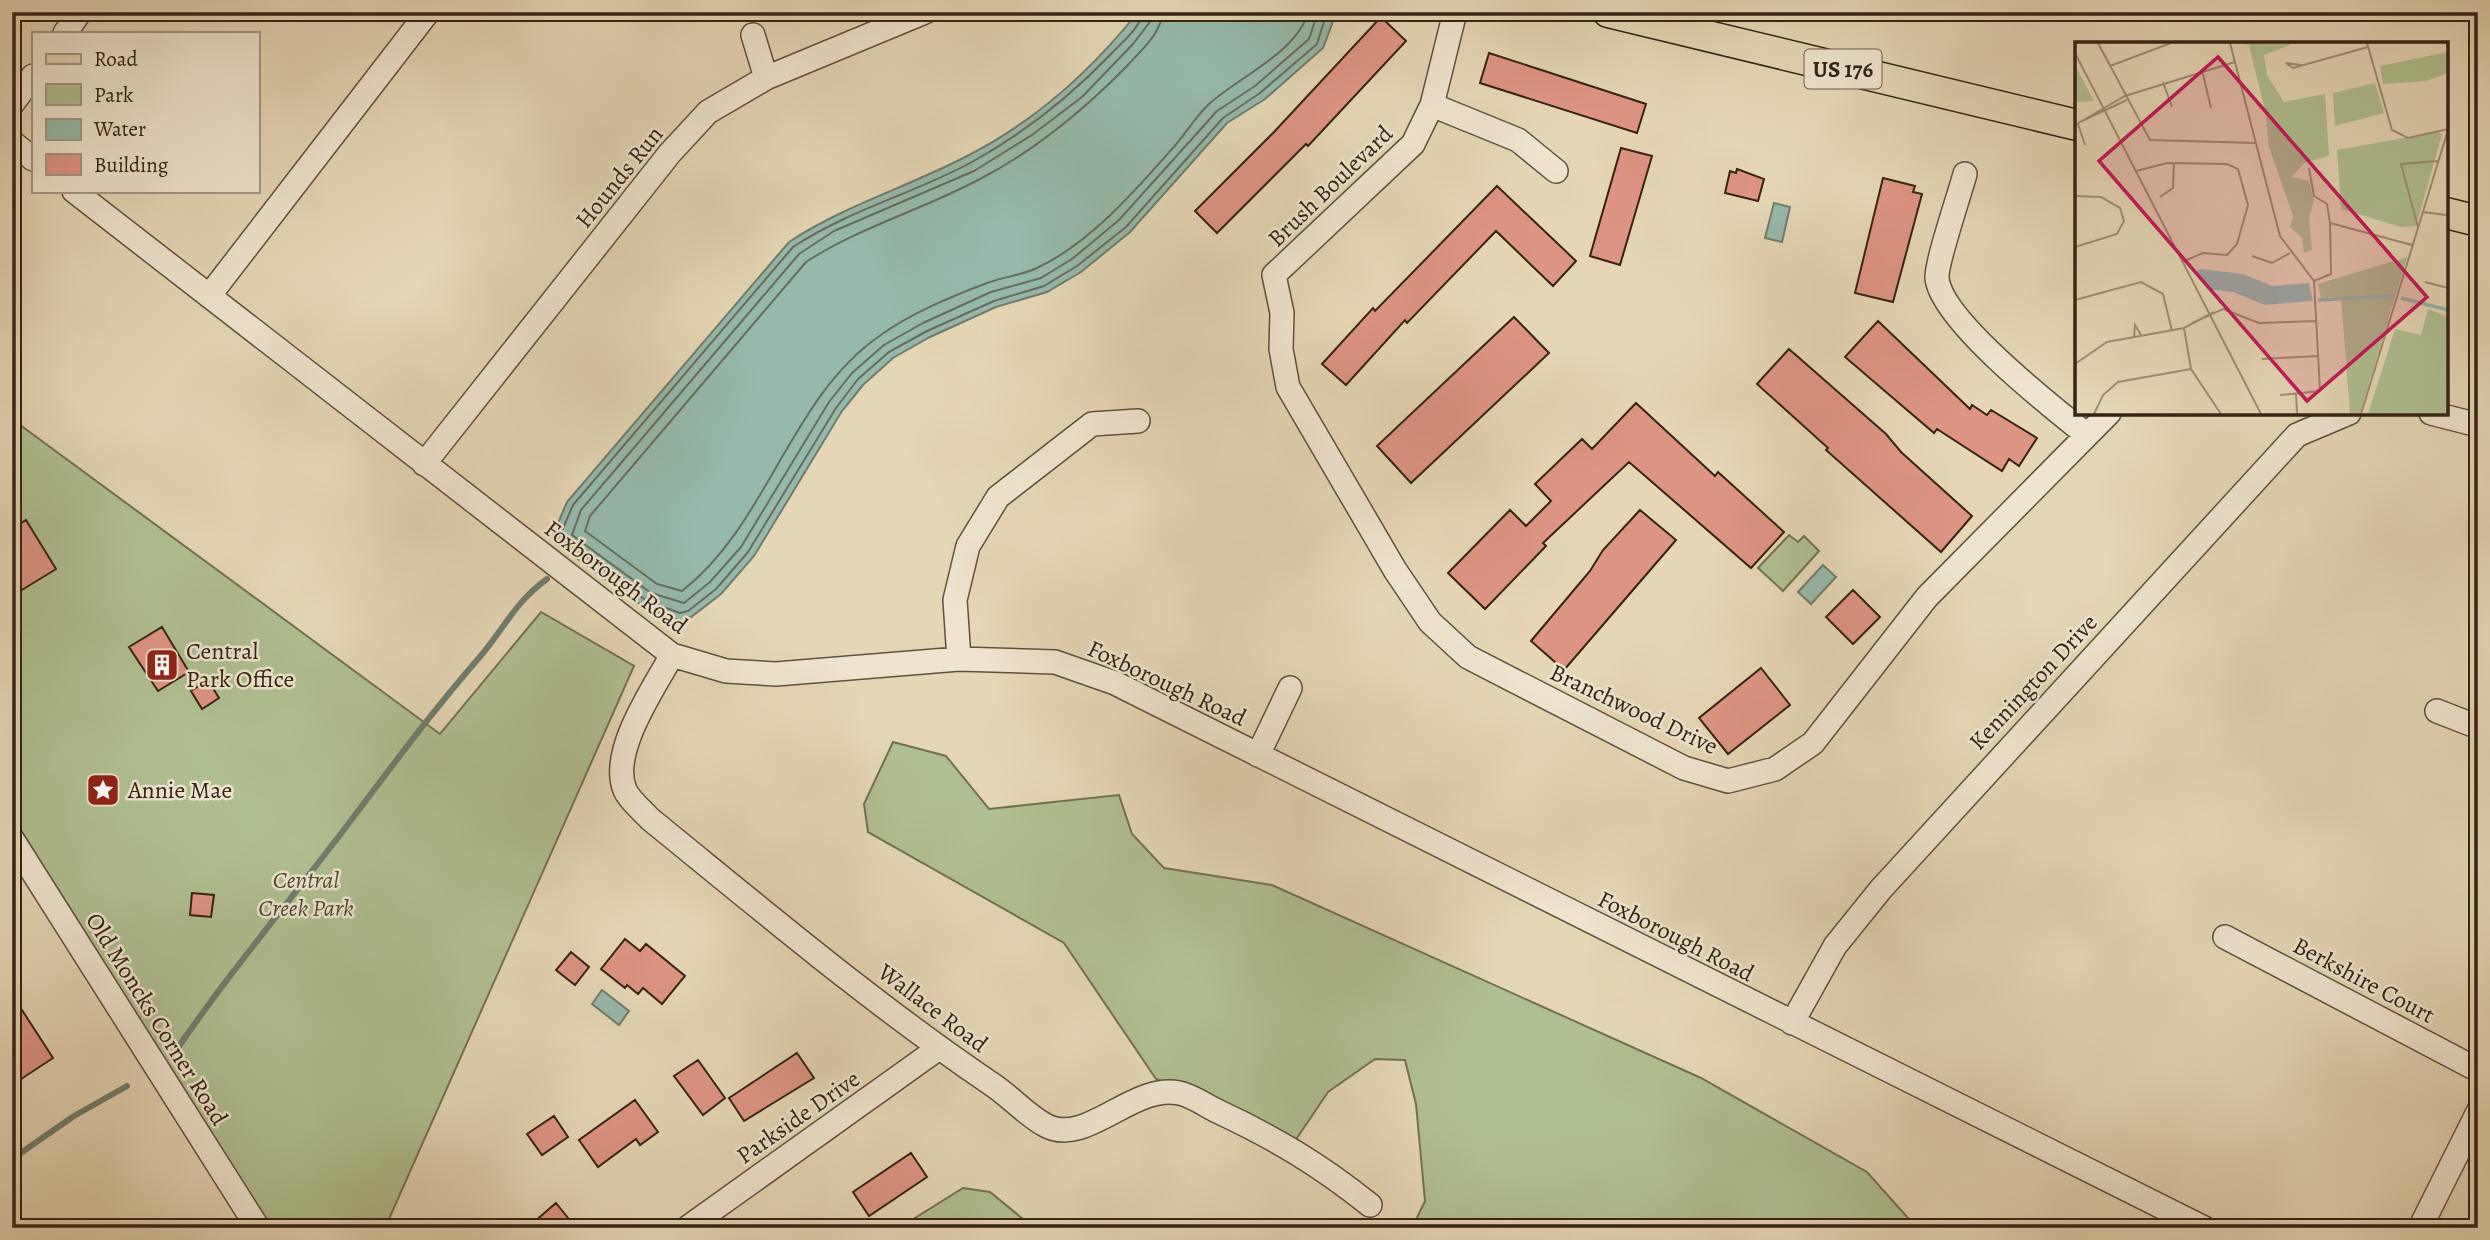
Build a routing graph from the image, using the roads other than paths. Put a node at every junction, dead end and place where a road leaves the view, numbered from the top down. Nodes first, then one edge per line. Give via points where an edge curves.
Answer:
1 (80, 12) edge
2 (428, 12) edge
3 (925, 12) edge
4 (1455, 12) edge
5 (1608, 12) edge
6 (66, 32) edge
7 (753, 35) dead end
8 (32, 77) edge
9 (766, 78) junction
10 (12, 104) edge
11 (1432, 105) junction
12 (2075, 125) edge
13 (12, 142) edge
14 (32, 158) edge
15 (1556, 171) dead end
16 (1965, 174) dead end
17 (75, 192) edge
18 (2448, 214) edge
19 (2478, 221) edge
20 (1274, 275) joint
21 (209, 296) junction
22 (2107, 415) edge
23 (2344, 415) edge
24 (2439, 415) edge
25 (1138, 421) dead end
26 (2478, 425) edge
27 (2087, 435) junction
28 (424, 464) junction
29 (672, 655) junction
30 (959, 659) junction
31 (1290, 688) dead end
32 (2437, 711) dead end
33 (2478, 727) edge
34 (1258, 755) junction
35 (12, 839) edge
36 (2225, 937) dead end
37 (1792, 1023) junction
38 (939, 1048) junction
39 (2478, 1070) edge
40 (2478, 1112) edge
41 (1370, 1205) dead end
42 (258, 1228) edge
43 (687, 1228) edge
44 (2204, 1228) edge
45 (2420, 1228) edge

1 - 6 street
2 - 21 street
3 - 9 street, Hounds Run
4 - 11 street, Brush Boulevard
5 - 12 main road, US 176
7 - 9 street
8 - 10 street
9 - 28 street, Hounds Run via 708,112 670,153
11 - 15 street via 1518,140
11 - 20 street, Brush Boulevard via 1413,144
13 - 14 street
16 - 27 street via 1937,277 1945,299 1994,354
17 - 21 street, Foxborough Road
18 - 19 main road
20 - 27 street, Branchwood Drive via 1288,387 1430,622 1468,657 1684,768 1727,781 1775,769 1813,743 1927,597
21 - 28 street, Foxborough Road
22 - 27 street, Branchwood Drive
23 - 37 street, Kennington Drive via 2297,435 2007,748 1835,946
24 - 26 street
25 - 30 street via 1092,424 998,497 968,546 961,573 955,600
28 - 29 street, Foxborough Road
29 - 30 street, Foxborough Road via 726,671 776,674
29 - 38 street, Wallace Road via 634,724 621,763 625,791 650,819
30 - 34 street, Foxborough Road via 1055,662 1115,683
31 - 34 street
32 - 33 street
34 - 37 street, Foxborough Road
35 - 42 street, Old Moncks Corner Road
36 - 39 street, Berkshire Court
37 - 44 street, Foxborough Road
38 - 41 street, Wallace Road via 1045,1125 1062,1131 1151,1093 1179,1093 1321,1166
38 - 43 street, Parkside Drive
40 - 45 street

